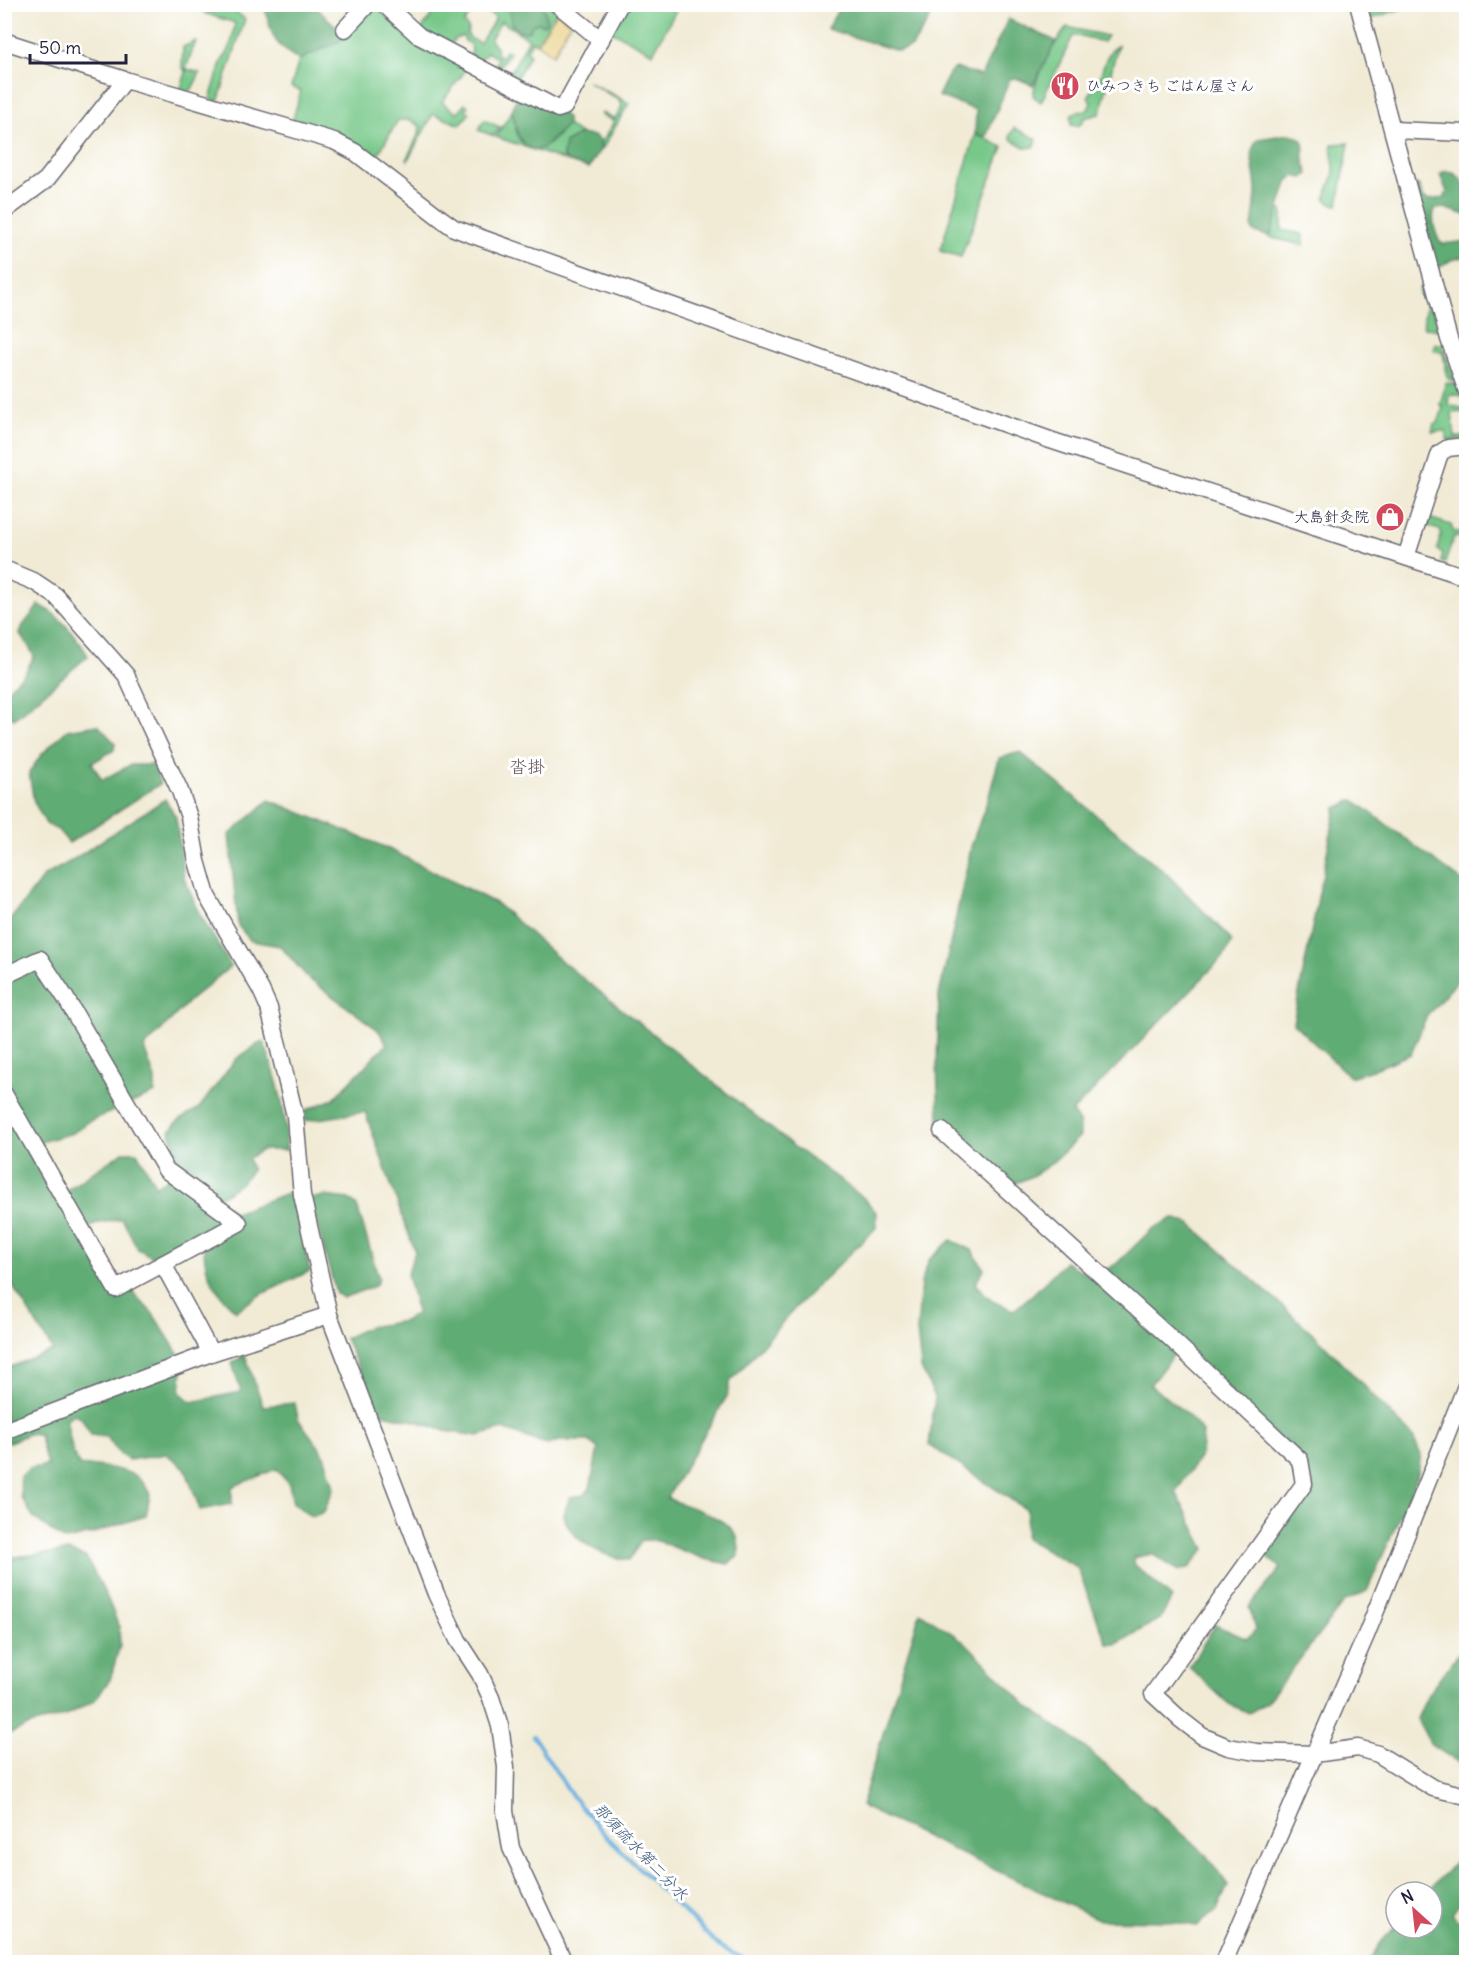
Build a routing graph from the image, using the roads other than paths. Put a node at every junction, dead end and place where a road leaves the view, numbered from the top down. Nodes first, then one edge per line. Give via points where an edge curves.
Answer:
1 (368, 4) edge
2 (384, 4) edge
3 (557, 4) edge
4 (620, 4) edge
5 (1356, 5) edge
6 (345, 29) dead end
7 (601, 40) junction
8 (4, 41) edge
9 (125, 80) junction
10 (1394, 130) junction
11 (1467, 133) edge
12 (4, 211) edge
13 (1467, 389) edge
14 (1467, 446) edge
15 (1406, 557) junction
16 (4, 569) edge
17 (1467, 577) edge
18 (4, 976) edge
19 (4, 1094) edge
20 (942, 1131) dead end
21 (163, 1264) junction
22 (329, 1315) junction
23 (211, 1353) junction
24 (1467, 1386) edge
25 (4, 1431) edge
26 (1314, 1754) junction
27 (1467, 1796) edge
28 (564, 1962) edge
29 (1224, 1962) edge

1 - 6 street
2 - 7 street via 419,36 558,110 564,107
3 - 7 street
4 - 7 street
5 - 10 street
8 - 9 street
9 - 12 street via 46,180
9 - 15 street via 334,141 355,152 454,228 470,234 1050,440
10 - 11 street
10 - 13 street via 1449,339
14 - 15 street via 1440,453
15 - 17 street
16 - 22 street via 56,596 126,675 180,790 207,896 269,1008 295,1116 302,1196
18 - 21 street via 40,959 166,1170 239,1223
19 - 21 street via 116,1289
20 - 26 street via 1300,1461 1304,1484 1153,1694 1202,1736 1228,1747
21 - 23 street
22 - 23 street
22 - 28 street via 436,1594 491,1698 506,1767 505,1811 511,1848
23 - 25 street
24 - 26 street
26 - 27 street via 1358,1748 1378,1754 1433,1788
26 - 29 street

